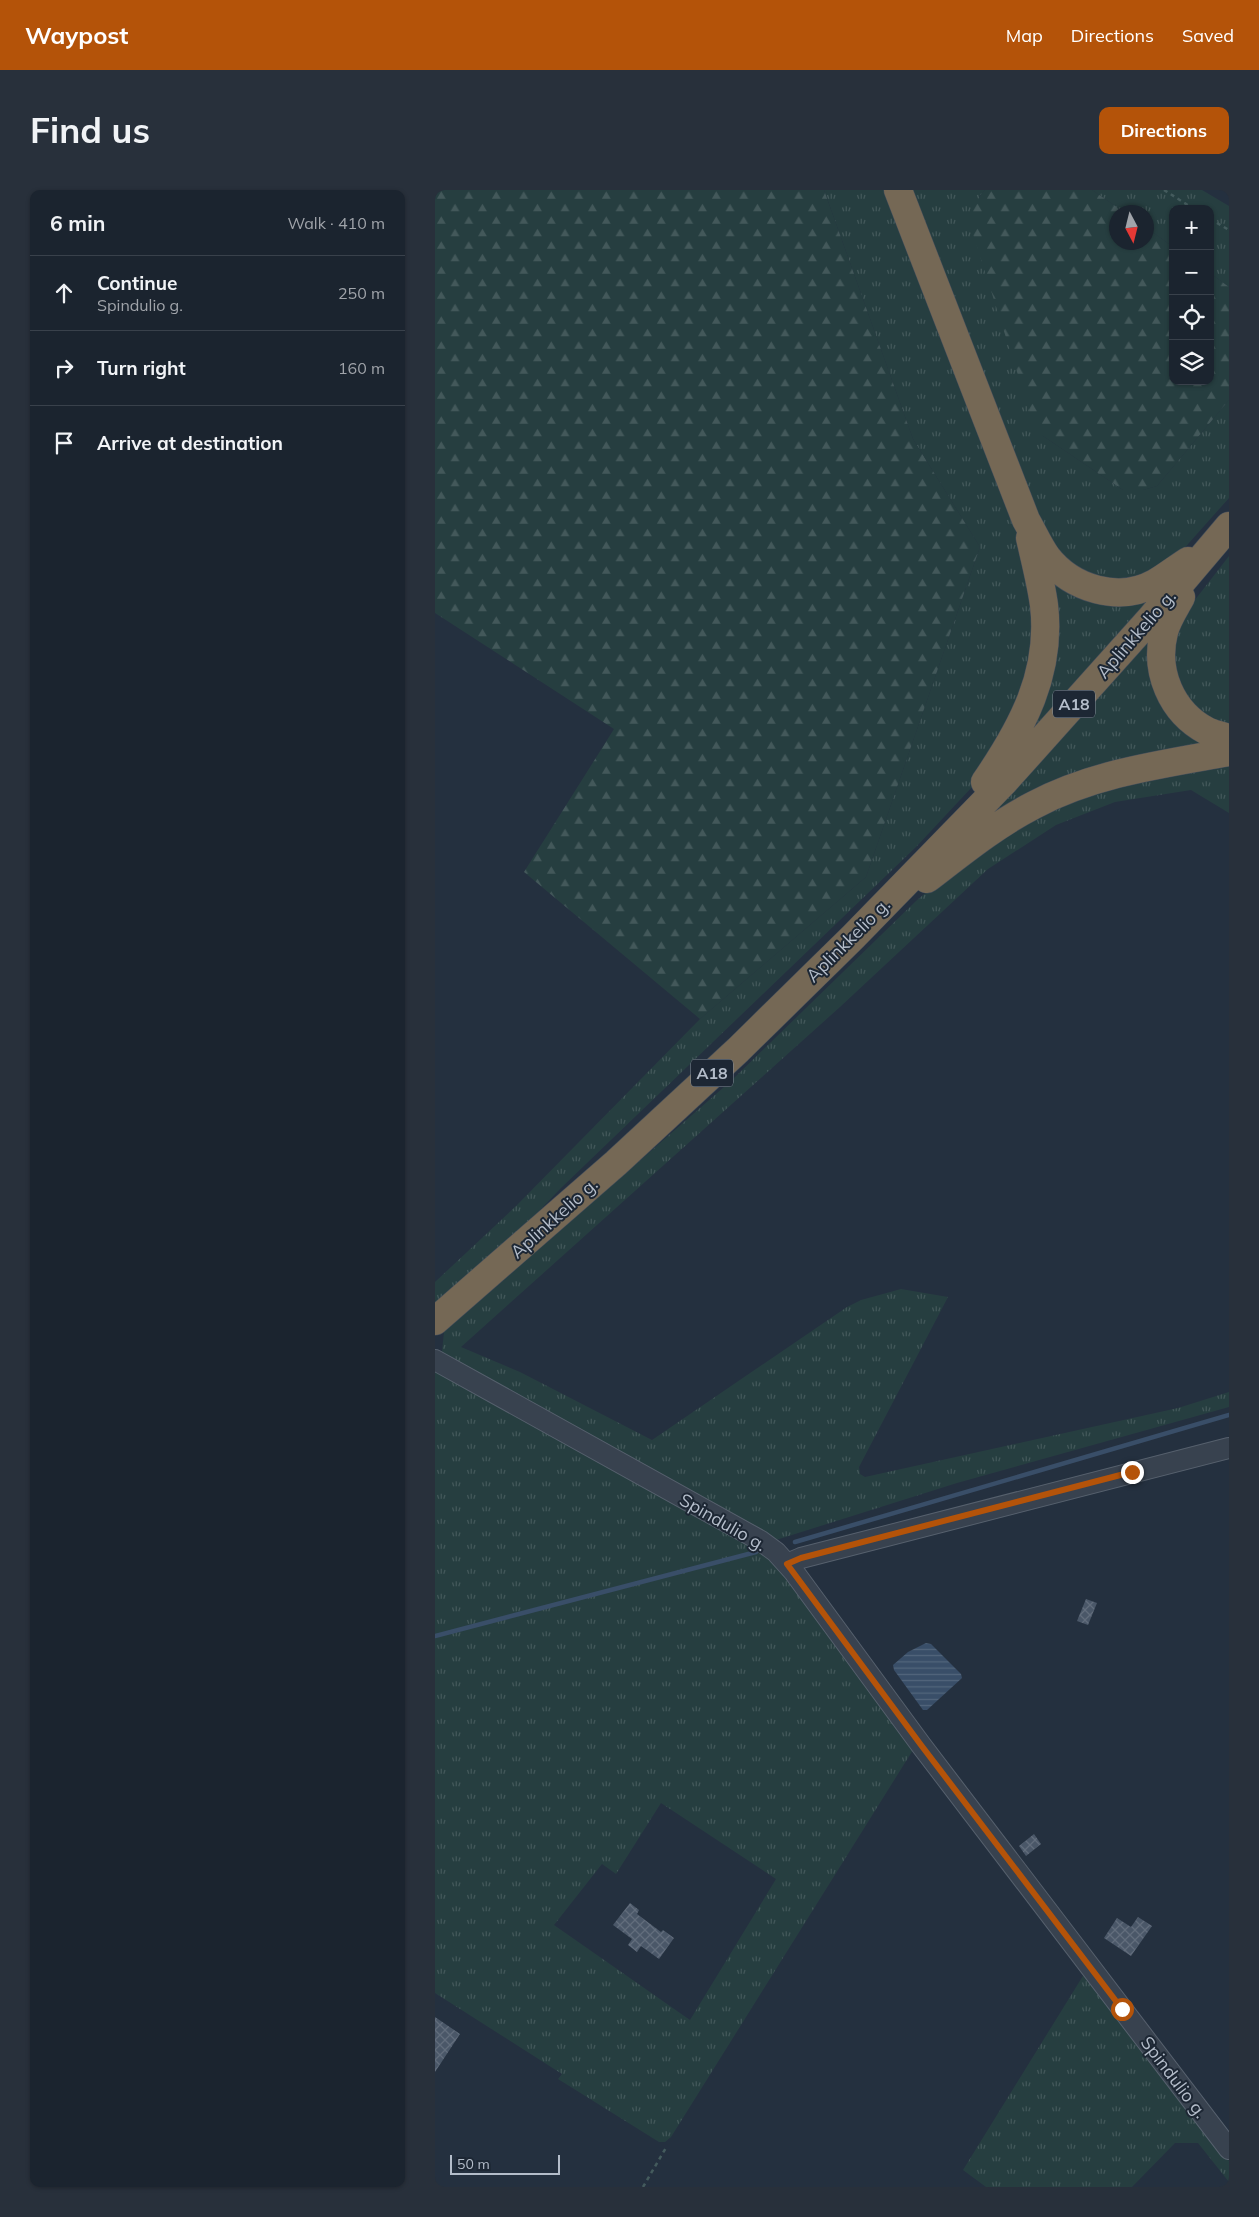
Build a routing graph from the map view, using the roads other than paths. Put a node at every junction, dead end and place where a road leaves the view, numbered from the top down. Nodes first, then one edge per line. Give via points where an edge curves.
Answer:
1 (898, 190) edge
2 (907, 190) edge
3 (910, 218) junction
4 (1026, 520) junction
5 (1223, 534) edge
6 (1199, 564) junction
7 (1229, 738) edge
8 (1229, 752) edge
9 (946, 840) junction
10 (853, 937) junction
11 (435, 1322) edge
12 (435, 1360) edge
13 (1229, 1448) edge
14 (787, 1564) junction
15 (1229, 2149) edge

1 - 3 highway
2 - 3 highway
3 - 4 highway
4 - 5 highway via 1047,557 1066,575 1106,592 1125,592 1155,583
4 - 9 highway via 1044,607 1045,636 1038,679 1018,732
5 - 6 highway, Aplinkkelio g. / A18
6 - 7 highway via 1165,631 1161,648 1162,668 1167,687 1179,708 1208,732
6 - 9 highway, Aplinkkelio g. / A18 via 1005,782
8 - 10 highway via 1128,771 1034,804 972,845
9 - 10 highway, Aplinkkelio g. / A18
10 - 11 highway, Aplinkkelio g. / A18 via 616,1163
12 - 14 street, Spindulio g. via 761,1541
13 - 14 street
14 - 15 street, Spindulio g. via 915,1738

